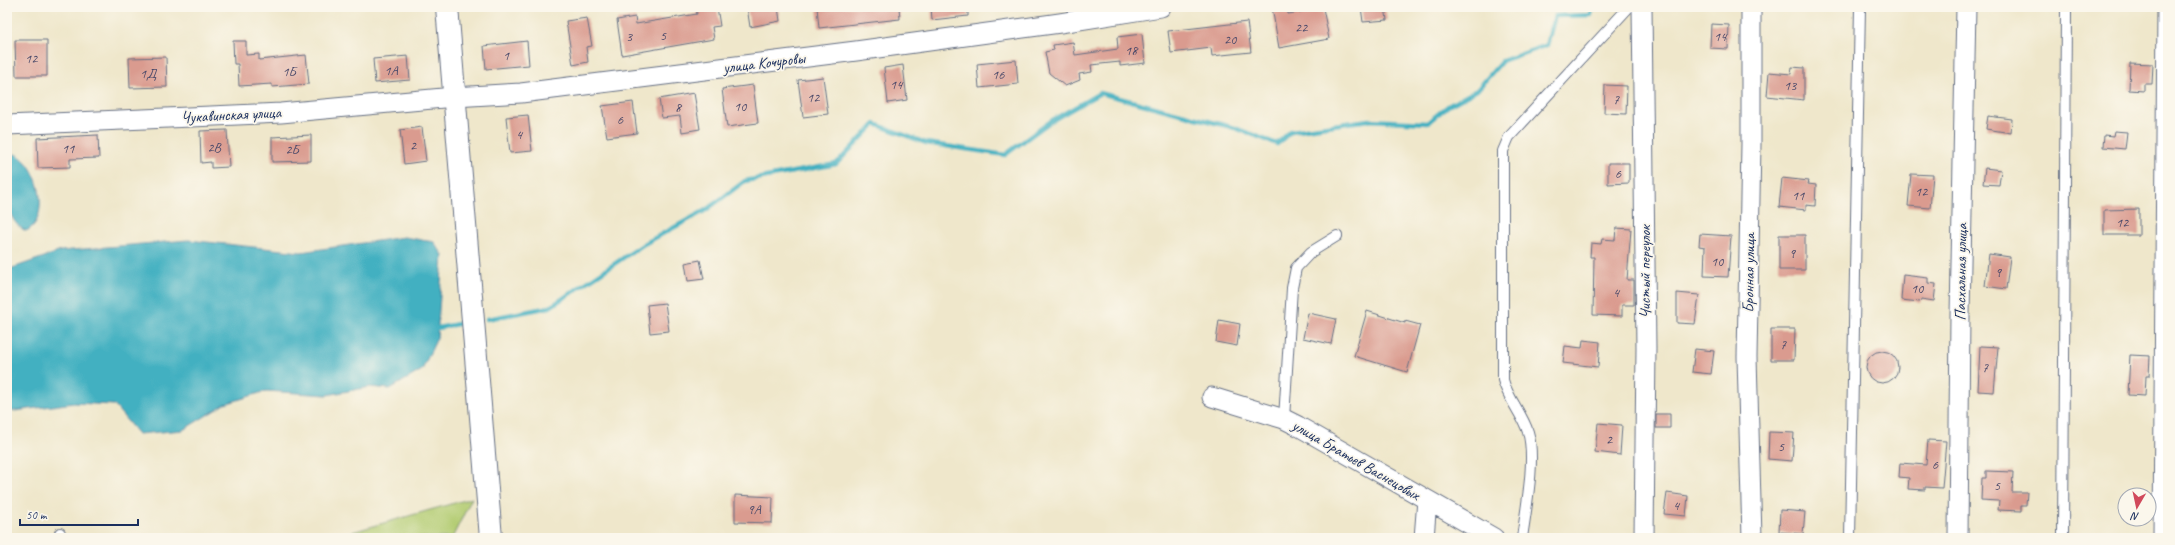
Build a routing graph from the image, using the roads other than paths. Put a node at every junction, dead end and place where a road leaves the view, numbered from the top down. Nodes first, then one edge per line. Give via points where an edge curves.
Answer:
1 (447, 7) edge
2 (1161, 7) edge
3 (1629, 7) edge
4 (1642, 7) edge
5 (1751, 7) edge
6 (1860, 7) edge
7 (1966, 7) edge
8 (2066, 7) edge
9 (2167, 7) edge
10 (454, 97) junction
11 (7, 124) edge
12 (1337, 236) dead end
13 (1212, 397) dead end
14 (1284, 419) junction
15 (1427, 500) junction
16 (491, 538) edge
17 (1424, 538) edge
18 (1494, 538) edge
19 (1522, 538) edge
20 (1644, 538) edge
21 (1752, 538) edge
22 (1850, 538) edge
23 (1958, 538) edge
24 (2063, 538) edge
25 (2163, 538) edge

1 - 10 street
2 - 10 street, улица Кочуровы via 848,52 521,93
3 - 19 lane via 1509,137 1503,152 1503,380 1507,393 1528,432 1530,446
4 - 20 street, Чистый переулок via 1646,340
5 - 21 street, Бронная улица via 1747,357
6 - 22 lane
7 - 23 street, Пасхальная улица
8 - 24 lane
9 - 25 street
10 - 11 street, Чукавинская улица via 281,112
10 - 16 street
12 - 14 lane via 1311,252 1296,268 1292,288
13 - 14 street, улица Братьев Васнецовых
14 - 15 street, улица Братьев Васнецовых
15 - 17 street
15 - 18 street, улица Братьев Васнецовых

